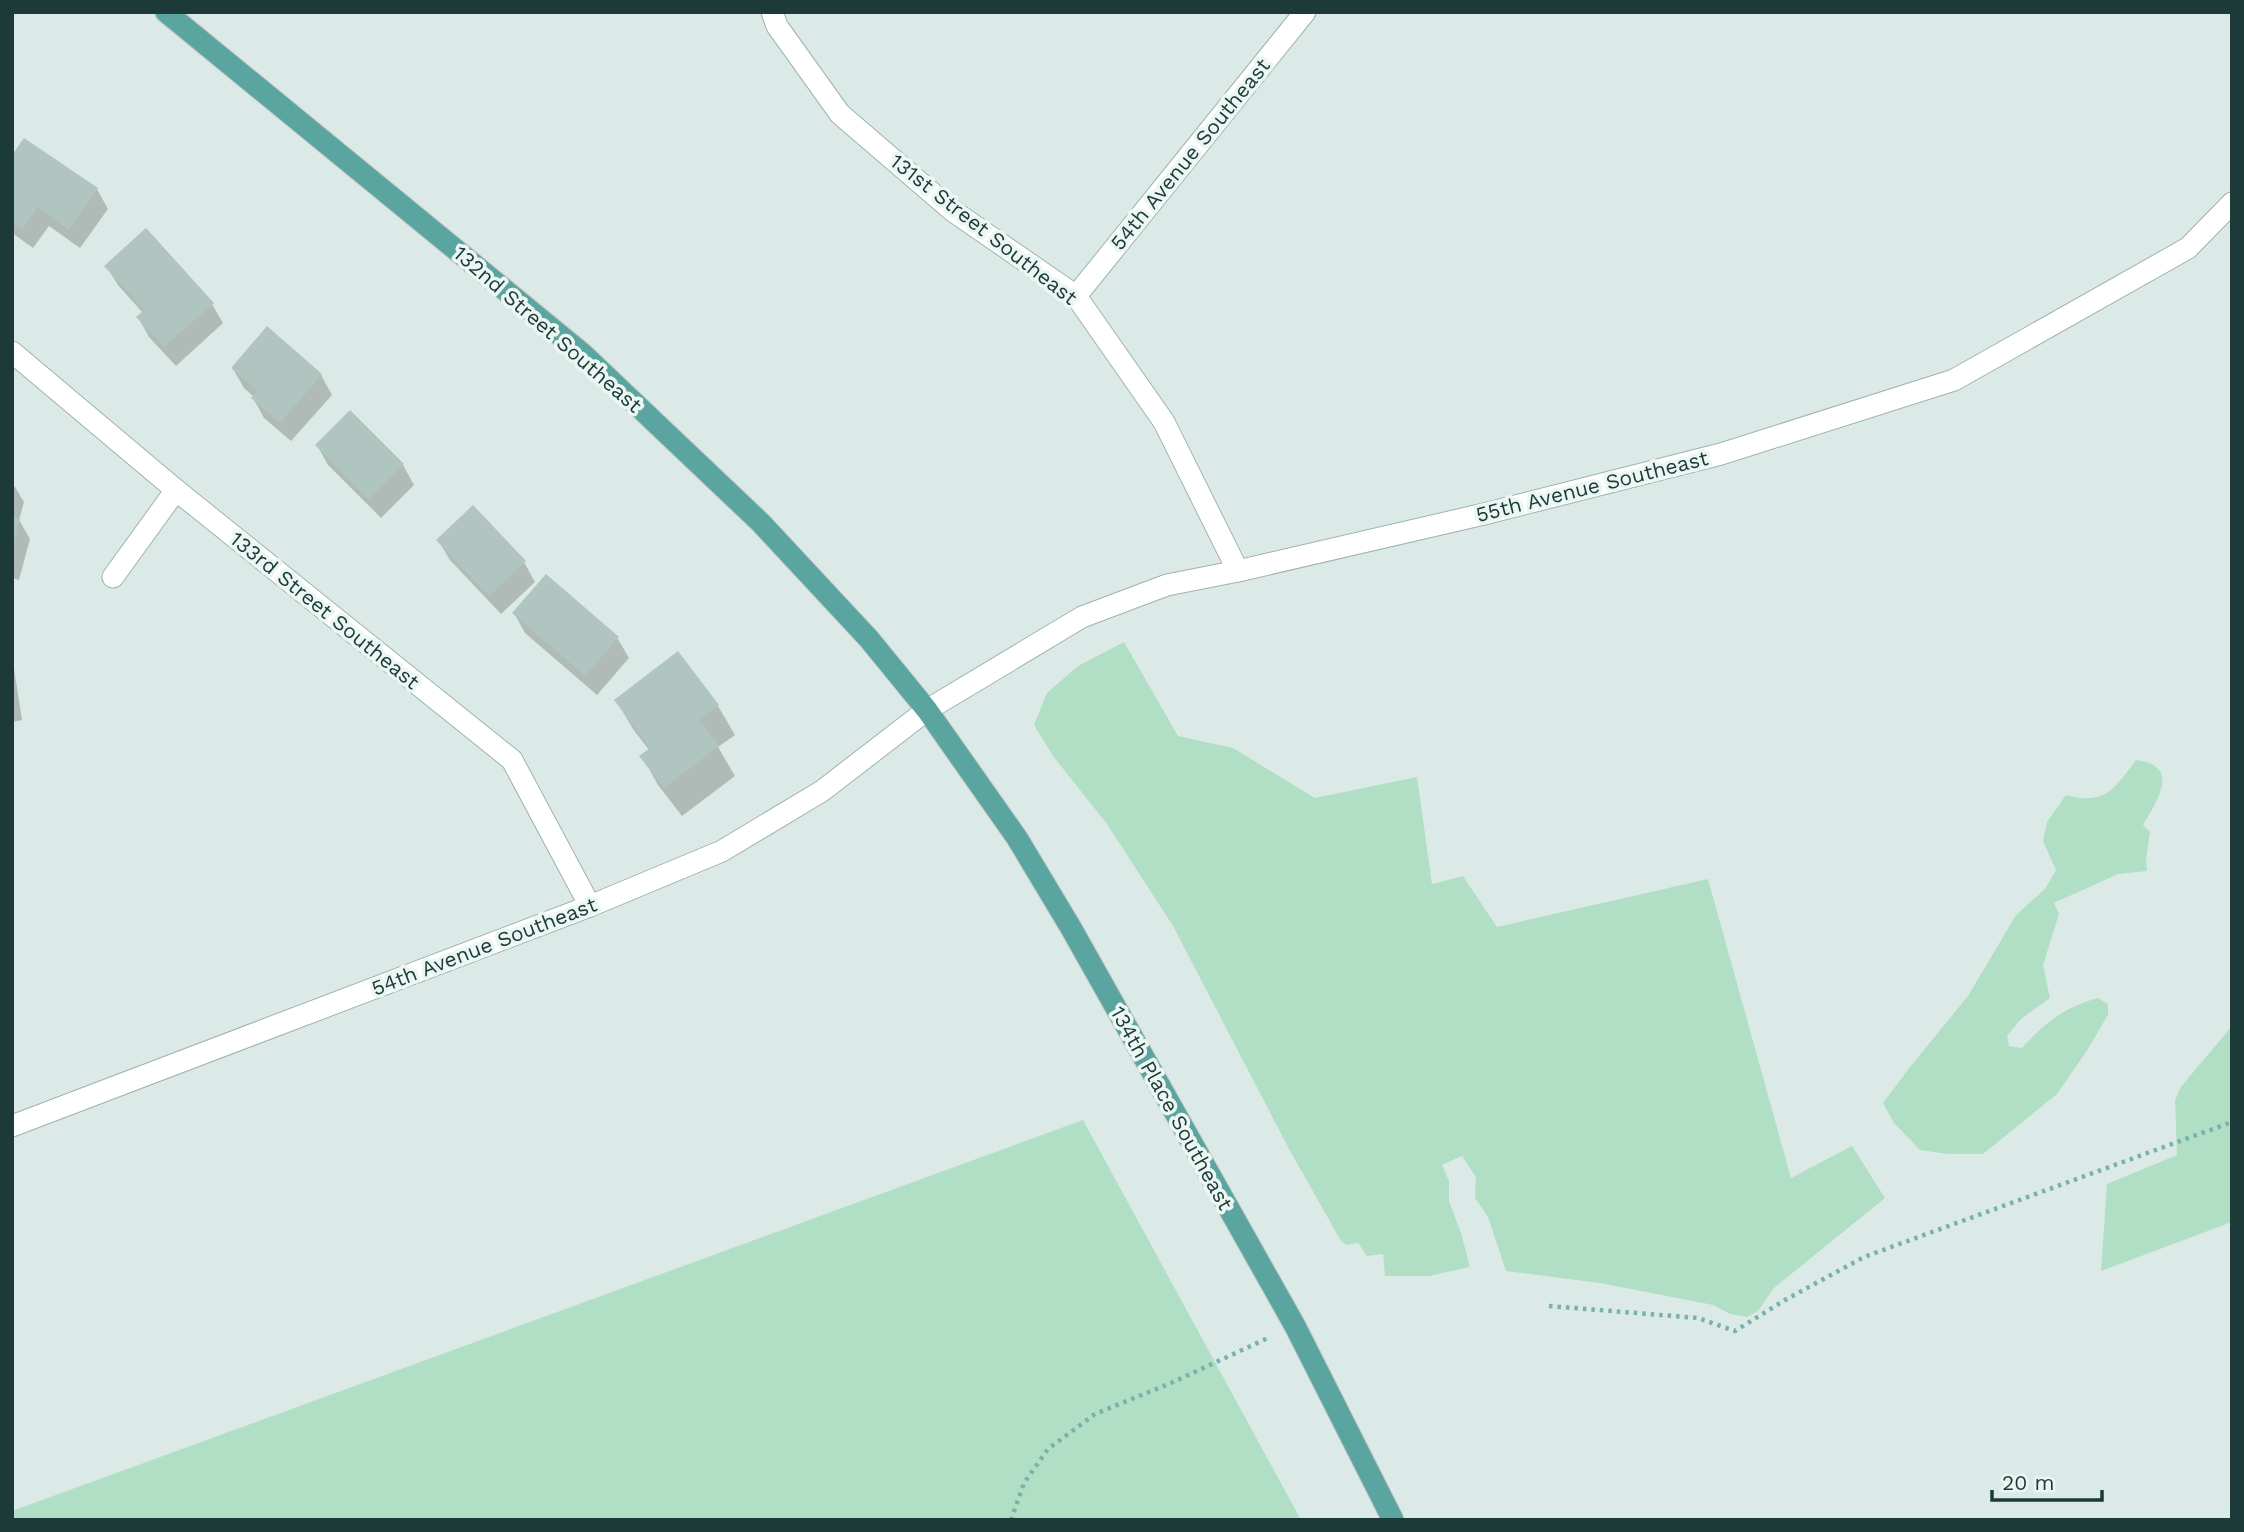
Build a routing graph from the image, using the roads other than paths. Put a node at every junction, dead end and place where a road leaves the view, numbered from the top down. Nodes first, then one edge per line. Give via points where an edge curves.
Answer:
1 (166, 12) edge
2 (772, 12) edge
3 (1305, 12) edge
4 (2232, 203) edge
5 (1076, 296) junction
6 (12, 352) edge
7 (176, 490) junction
8 (1238, 571) junction
9 (113, 578) dead end
10 (927, 710) junction
11 (590, 906) junction
12 (12, 1126) edge
13 (1393, 1520) edge

1 - 10 main road, 132nd Street Southeast via 583,354 761,523 869,639
2 - 5 street, 131st Street Southeast via 777,26 840,114 953,211
3 - 5 street, 54th Avenue Southeast
4 - 8 street, 55th Avenue Southeast via 2188,248 1954,380 1721,454
5 - 8 street, 131st Street Southeast via 1164,422
6 - 7 street, 133rd Street Southeast
7 - 9 street
7 - 11 street, 133rd Street Southeast via 512,760
8 - 10 street, 55th Avenue Southeast via 1167,585 1082,617
10 - 11 street, 54th Avenue Southeast via 822,791 722,851
10 - 13 main road, 134th Place Southeast via 1017,838 1071,928 1294,1326
11 - 12 street, 54th Avenue Southeast

